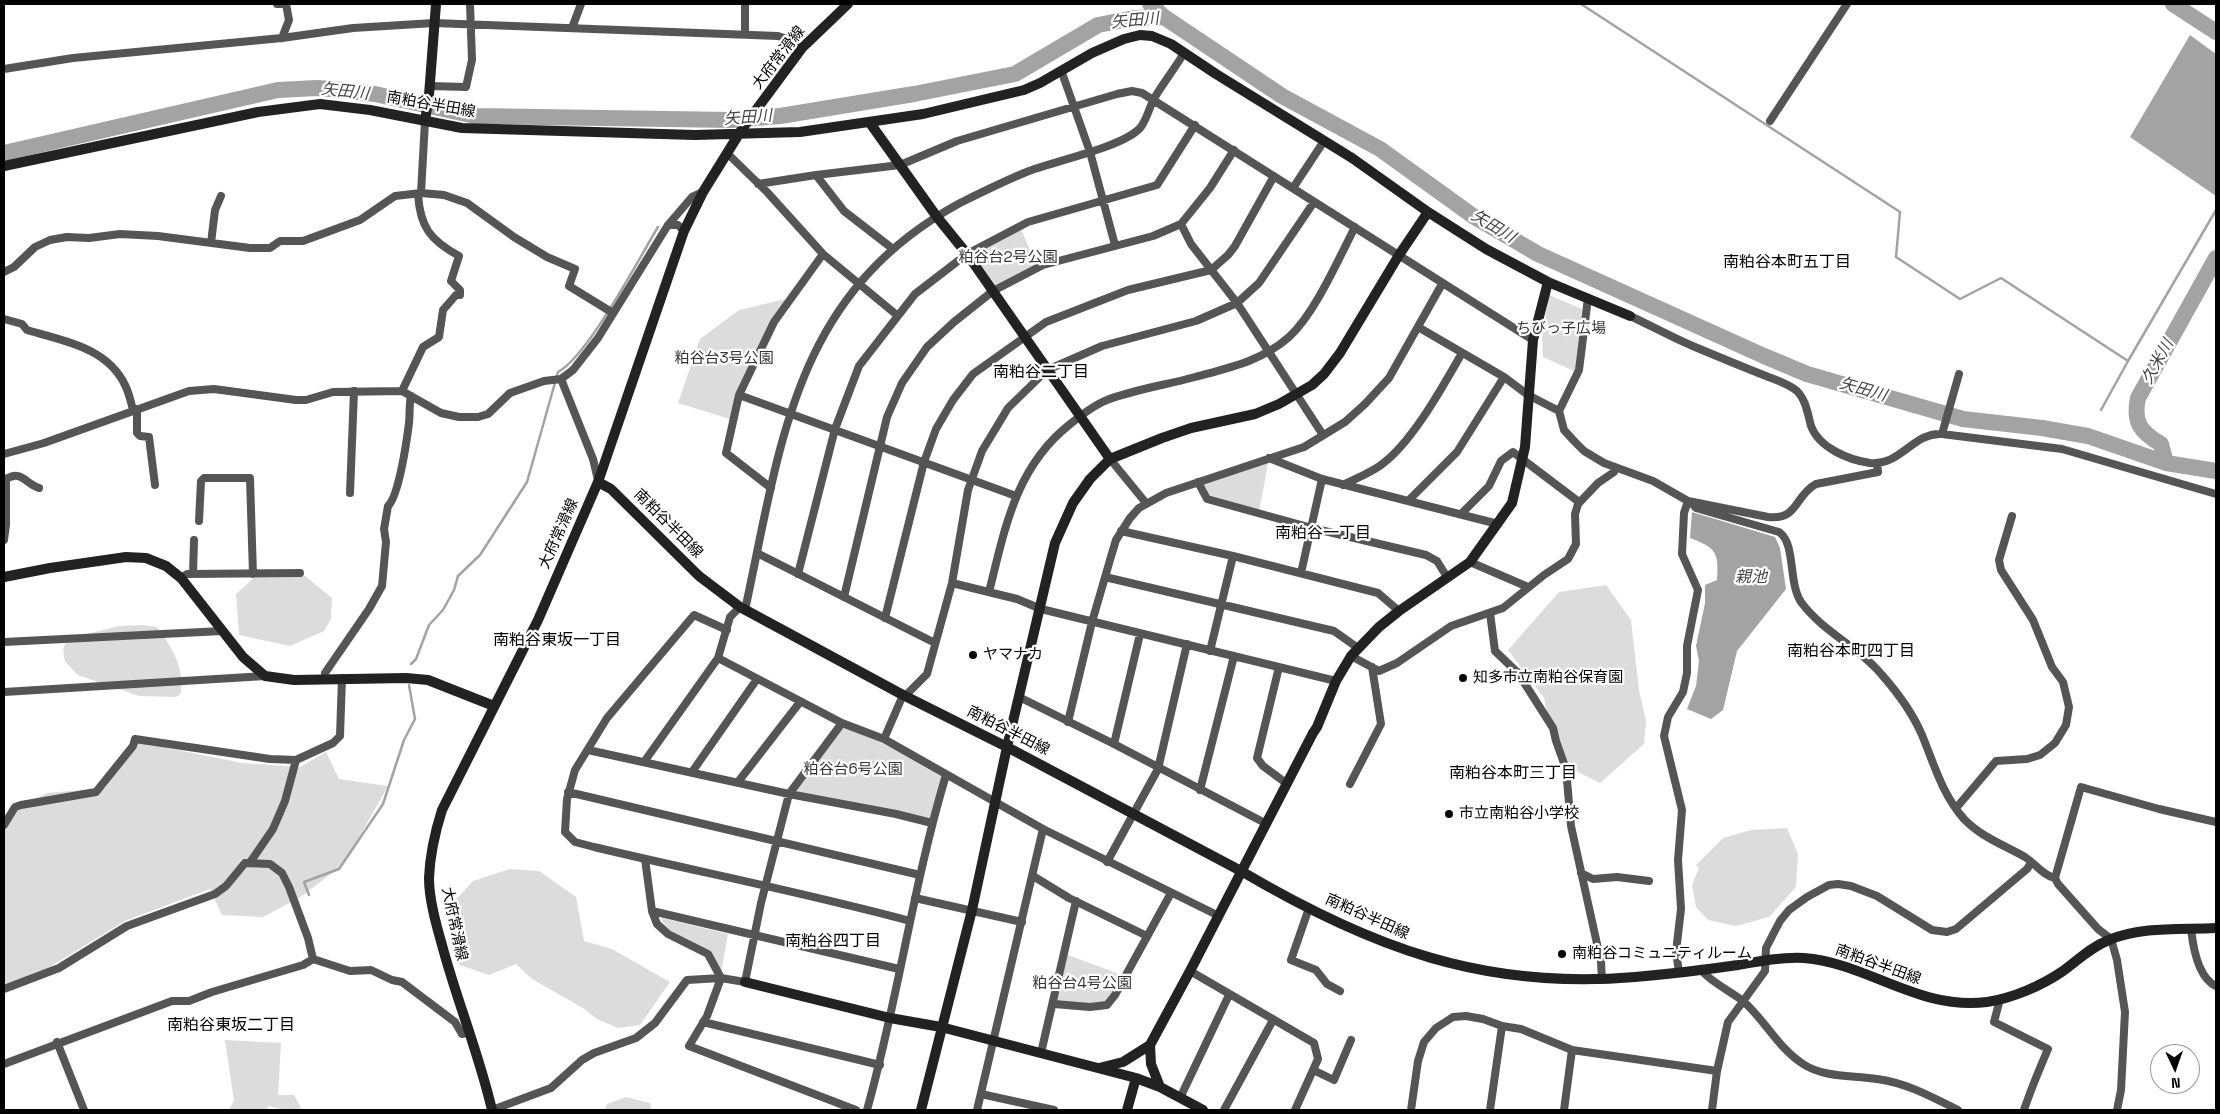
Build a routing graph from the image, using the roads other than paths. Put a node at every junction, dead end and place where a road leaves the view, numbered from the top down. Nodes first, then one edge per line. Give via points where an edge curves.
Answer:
1 (277, 4) edge
2 (286, 4) edge
3 (436, 4) edge
4 (470, 4) edge
5 (581, 4) edge
6 (745, 4) edge
7 (848, 4) edge
8 (1847, 4) edge
9 (434, 23) junction
10 (470, 24) junction
11 (572, 28) junction
12 (745, 34) junction
13 (282, 38) junction
14 (802, 48) junction
15 (1184, 53) junction
16 (4, 69) edge
17 (1061, 70) junction
18 (429, 90) junction
19 (1154, 99) junction
20 (1074, 106) junction
21 (426, 120) junction
22 (1770, 121) dead end
23 (870, 123) junction
24 (1195, 126) junction
25 (741, 132) junction
26 (1324, 141) junction
27 (1234, 150) junction
28 (1090, 152) junction
29 (728, 154) junction
30 (900, 165) junction
31 (4, 166) edge
32 (816, 175) junction
33 (1274, 176) junction
34 (758, 184) junction
35 (1293, 188) junction
36 (703, 192) junction
37 (419, 194) junction
38 (221, 196) dead end
39 (1103, 200) junction
40 (1314, 202) junction
41 (1428, 212) junction
42 (937, 217) junction
43 (1181, 224) junction
44 (668, 225) junction
45 (1355, 227) junction
46 (684, 231) junction
47 (211, 243) junction
48 (1115, 245) junction
49 (893, 249) junction
50 (823, 254) junction
51 (967, 254) junction
52 (1399, 255) junction
53 (1211, 270) junction
54 (4, 272) edge
55 (1548, 282) junction
56 (858, 284) junction
57 (1442, 284) junction
58 (993, 291) junction
59 (1588, 298) junction
60 (1238, 303) junction
61 (613, 313) junction
62 (898, 316) junction
63 (1630, 316) joint
64 (4, 319) edge
65 (1418, 327) junction
66 (1025, 337) junction
67 (1534, 340) junction
68 (1268, 351) junction
69 (1462, 353) junction
70 (1047, 370) junction
71 (1960, 374) dead end
72 (1504, 377) junction
73 (562, 379) junction
74 (354, 391) junction
75 (402, 391) junction
76 (739, 395) junction
77 (1528, 395) junction
78 (411, 396) junction
79 (1296, 396) junction
80 (135, 410) junction
81 (1559, 411) junction
82 (789, 413) junction
83 (1080, 416) junction
84 (834, 429) junction
85 (1943, 430) junction
86 (1323, 435) junction
87 (880, 446) junction
88 (4, 454) edge
89 (1269, 458) junction
90 (1522, 458) junction
91 (1110, 459) junction
92 (924, 462) junction
93 (1877, 463) junction
94 (1615, 468) junction
95 (972, 479) junction
96 (1322, 479) junction
97 (598, 482) junction
98 (1198, 482) junction
99 (155, 485) dead end
100 (1343, 485) junction
101 (39, 488) dead end
102 (771, 488) junction
103 (350, 493) dead end
104 (2216, 494) edge
105 (1016, 496) junction
106 (1408, 501) junction
107 (1580, 502) junction
108 (1689, 502) junction
109 (1146, 503) junction
110 (1461, 514) junction
111 (2012, 516) dead end
112 (199, 521) dead end
113 (1498, 524) junction
114 (1312, 528) junction
115 (1121, 531) junction
116 (4, 540) edge
117 (194, 540) dead end
118 (757, 553) junction
119 (1233, 556) junction
120 (1470, 562) junction
121 (300, 573) dead end
122 (1301, 573) junction
123 (193, 574) junction
124 (253, 574) junction
125 (798, 574) junction
126 (4, 577) edge
127 (1105, 577) junction
128 (1447, 577) junction
129 (181, 578) junction
130 (952, 583) junction
131 (1528, 587) junction
132 (989, 592) junction
133 (844, 597) junction
134 (1221, 605) junction
135 (742, 608) junction
136 (1041, 609) junction
137 (1399, 611) junction
138 (1490, 613) junction
139 (885, 618) junction
140 (1092, 622) junction
141 (727, 630) junction
142 (222, 631) junction
143 (1140, 634) junction
144 (4, 642) edge
145 (935, 643) junction
146 (1187, 644) junction
147 (1210, 651) junction
148 (1354, 652) junction
149 (1234, 656) junction
150 (718, 658) junction
151 (1279, 667) junction
152 (1372, 667) junction
153 (325, 674) dead end
154 (265, 676) junction
155 (342, 678) junction
156 (757, 679) junction
157 (1336, 680) junction
158 (4, 692) edge
159 (904, 696) junction
160 (1019, 698) junction
161 (800, 702) junction
162 (494, 706) junction
163 (1068, 722) junction
164 (842, 723) junction
165 (884, 739) junction
166 (1114, 744) junction
167 (1006, 747) junction
168 (588, 750) junction
169 (296, 760) junction
170 (644, 762) junction
171 (1158, 769) junction
172 (692, 772) junction
173 (946, 775) junction
174 (738, 782) junction
175 (1286, 783) junction
176 (1350, 784) dead end
177 (1200, 790) junction
178 (568, 792) junction
179 (789, 794) junction
180 (996, 801) junction
181 (1957, 807) junction
182 (1132, 814) junction
183 (2216, 822) edge
184 (932, 823) junction
185 (1264, 823) junction
186 (4, 825) edge
187 (1043, 828) junction
188 (778, 841) junction
189 (645, 859) junction
190 (252, 861) junction
191 (1107, 862) junction
192 (2031, 863) junction
193 (1241, 871) junction
194 (1581, 873) junction
195 (920, 875) junction
196 (1033, 876) junction
197 (2055, 878) junction
198 (1648, 881) dead end
199 (766, 887) junction
200 (1171, 893) junction
201 (915, 898) junction
202 (1076, 901) junction
203 (1309, 908) junction
204 (972, 910) junction
205 (652, 911) junction
206 (1218, 916) junction
207 (910, 921) junction
208 (1022, 922) junction
209 (2216, 928) edge
210 (2191, 929) junction
211 (755, 934) junction
212 (1147, 936) junction
213 (2111, 939) junction
214 (313, 959) junction
215 (1765, 959) junction
216 (899, 969) junction
217 (1701, 969) junction
218 (1190, 971) junction
219 (1679, 972) junction
220 (720, 978) junction
221 (1602, 980) junction
222 (745, 982) junction
223 (2216, 986) edge
224 (4, 989) edge
225 (1340, 991) dead end
226 (1229, 995) junction
227 (2000, 999) junction
228 (1744, 1002) junction
229 (1054, 1004) junction
230 (890, 1018) junction
231 (1273, 1020) junction
232 (702, 1022) junction
233 (1502, 1026) junction
234 (941, 1027) junction
235 (470, 1032) junction
236 (1351, 1040) dead end
237 (994, 1041) junction
238 (57, 1042) junction
239 (1150, 1045) junction
240 (1572, 1050) junction
241 (1041, 1054) junction
242 (4, 1064) edge
243 (880, 1065) junction
244 (1100, 1068) junction
245 (1313, 1070) junction
246 (1717, 1071) junction
247 (1136, 1078) junction
248 (1160, 1087) junction
249 (981, 1094) junction
250 (1180, 1098) junction
251 (1027, 1107) edge
252 (84, 1110) edge
253 (492, 1110) edge
254 (856, 1110) edge
255 (867, 1110) edge
256 (920, 1110) edge
257 (977, 1110) edge
258 (1054, 1110) edge
259 (1127, 1110) edge
260 (1203, 1110) edge
261 (1224, 1110) edge
262 (1295, 1110) edge
263 (1411, 1110) edge
264 (1490, 1110) edge
265 (1564, 1110) edge
266 (1712, 1110) edge
267 (1958, 1110) edge
268 (2024, 1110) edge
269 (2117, 1110) edge

1 - 2 street
2 - 13 street via 289,20
3 - 9 street
4 - 10 street
5 - 11 street
6 - 12 street
7 - 14 street, 大府常滑線
8 - 22 street
9 - 10 street
9 - 13 street via 353,28
9 - 18 street
10 - 11 street
10 - 18 street via 472,60 466,87
11 - 12 street
12 - 14 street via 778,36
13 - 16 street via 73,58
14 - 25 street, 大府常滑線
15 - 17 street, 南粕谷半田線 via 1152,36 1140,35 1092,53
15 - 19 street
15 - 26 street, 南粕谷半田線
17 - 20 street
17 - 23 street, 南粕谷半田線 via 1024,90
18 - 21 street
19 - 20 street via 1132,91
19 - 24 street
19 - 28 street via 1140,128 1130,136
20 - 28 street
20 - 30 street via 957,141
21 - 25 street, 南粕谷半田線 via 481,129
21 - 31 street, 南粕谷半田線 via 320,104 283,108
21 - 37 street
23 - 25 street, 南粕谷半田線 via 800,132
23 - 30 street
24 - 27 street
24 - 39 street via 1157,184
25 - 29 street, 大府常滑線
26 - 35 street
26 - 41 street, 南粕谷半田線
27 - 33 street
27 - 43 street via 1210,188
28 - 39 street
28 - 42 street via 1030,171
29 - 34 street
29 - 36 street, 大府常滑線
30 - 32 street
30 - 42 street
32 - 34 street
32 - 49 street via 844,211
33 - 35 street
33 - 53 street via 1235,246
34 - 50 street
35 - 40 street
36 - 44 street via 692,197
36 - 46 street, 大府常滑線
37 - 47 street via 395,196 360,220 303,241 280,241 270,248
37 - 61 street via 444,195 467,203 514,237 575,270 569,286
37 - 75 street via 420,216 426,232 459,256 451,281 460,290 460,295 456,295 443,310 439,336 423,347
38 - 47 street via 212,222
39 - 48 street
39 - 51 street via 1028,222
40 - 45 street
40 - 60 street via 1259,283
41 - 52 street
41 - 55 street, 南粕谷半田線 via 1486,249
42 - 49 street
42 - 51 street
43 - 48 street via 1153,236
43 - 53 street
44 - 46 street via 678,225
44 - 61 street
45 - 52 street
45 - 68 street via 1304,319 1289,337
46 - 97 street, 大府常滑線
47 - 54 street via 120,234 67,237 35,247
48 - 58 street via 1043,265
49 - 56 street
50 - 56 street
50 - 76 street via 774,322
51 - 58 street
51 - 62 street via 915,294
52 - 57 street
52 - 79 street via 1340,354 1312,386
53 - 60 street
53 - 66 street via 1128,290 1084,305 1046,322
55 - 59 street, 南粕谷半田線
55 - 67 street
56 - 62 street
56 - 82 street via 825,330
57 - 65 street
57 - 67 street
58 - 66 street
58 - 87 street via 954,322 923,353 896,395
59 - 63 street, 南粕谷半田線
59 - 81 street via 1579,370
60 - 68 street
60 - 70 street via 1196,321 1102,346
61 - 73 street via 582,360
62 - 84 street via 859,366
63 - 93 street via 1694,347 1788,385 1801,398 1812,429 1825,446 1861,461
64 - 80 street via 97,354 118,373
65 - 69 street
65 - 86 street via 1389,378 1345,422
66 - 70 street
66 - 92 street via 973,374 936,429
67 - 77 street
68 - 79 street
68 - 83 street via 1246,362 1105,401
69 - 72 street
69 - 100 street via 1404,442 1381,465
70 - 83 street
70 - 95 street via 1008,408 982,451
71 - 85 street
72 - 77 street
72 - 106 street via 1456,452
73 - 78 street via 544,380 510,392 488,414 478,417 441,413
73 - 97 street via 594,459
74 - 75 street
74 - 80 street via 296,400 215,389 190,390
74 - 103 street
75 - 78 street
76 - 82 street
76 - 102 street via 726,453
77 - 81 street
77 - 90 street
78 - 153 street via 405,454 384,529 382,586
79 - 86 street
79 - 91 street via 1255,414 1192,428
80 - 88 street
80 - 99 street via 137,433 149,437
81 - 94 street via 1564,430 1575,442 1593,458
82 - 84 street
82 - 102 street
83 - 91 street
83 - 105 street via 1058,434 1032,464
84 - 87 street
84 - 125 street
85 - 93 street via 1925,436 1897,457
85 - 104 street via 2062,448
86 - 89 street via 1304,446
87 - 92 street
87 - 133 street
89 - 96 street
89 - 98 street
90 - 107 street
90 - 110 street via 1513,452 1501,461 1488,486
90 - 113 street via 1512,503
91 - 109 street
91 - 136 street via 1073,503 1056,543
92 - 95 street
92 - 139 street
93 - 108 street via 1878,472 1811,486 1792,511 1781,518
94 - 107 street
94 - 108 street via 1653,481
95 - 105 street
95 - 130 street
96 - 100 street
96 - 114 street
97 - 135 street, 南粕谷半田線 via 611,489 699,576
97 - 162 street, 大府常滑線 via 538,620
98 - 109 street
98 - 114 street via 1208,499
100 - 106 street
101 - 116 street via 20,476 6,479
102 - 118 street
105 - 132 street
106 - 110 street
107 - 131 street via 1575,514 1576,544 1568,559
108 - 181 street via 1696,508 1784,535 1795,592 1828,630 1862,655 1894,689 1921,733 1935,772
108 - 219 street via 1684,513 1682,554 1698,590 1687,646 1688,673 1683,692 1668,717 1664,736 1682,810 1678,860 1681,909 1676,952
109 - 115 street
110 - 113 street
111 - 181 street via 1999,560 2001,570 2034,620 2052,667 2063,682 2069,707 2066,725 2055,743 2040,755 1996,761
112 - 124 street via 201,480 250,478
113 - 120 street
114 - 122 street
114 - 128 street via 1426,554 1437,562
115 - 119 street
115 - 127 street
117 - 123 street
118 - 125 street
118 - 135 street
119 - 122 street
119 - 134 street
120 - 128 street
120 - 131 street
121 - 124 street
122 - 137 street via 1378,593
123 - 124 street
123 - 129 street
125 - 133 street
126 - 129 street via 126,557 146,558 166,566
127 - 134 street
127 - 140 street
128 - 137 street
129 - 142 street
130 - 132 street
130 - 145 street
131 - 138 street via 1503,608
132 - 136 street
133 - 139 street
134 - 147 street
134 - 148 street via 1334,631
135 - 141 street via 730,617
135 - 159 street, 南粕谷半田線
136 - 140 street
136 - 160 street
137 - 148 street
138 - 152 street via 1451,626 1397,663 1379,671
138 - 194 street via 1495,651 1518,673 1553,728 1566,769 1569,810
139 - 145 street
140 - 143 street
140 - 163 street
141 - 150 street
141 - 168 street via 694,615 607,718
142 - 144 street
142 - 154 street via 243,657
143 - 146 street
143 - 166 street
145 - 159 street via 927,674
146 - 147 street
146 - 171 street
147 - 149 street
148 - 152 street
148 - 157 street
149 - 151 street
149 - 177 street
150 - 156 street
150 - 170 street
151 - 157 street
151 - 175 street via 1257,758
152 - 176 street via 1381,724
154 - 155 street via 294,680
154 - 158 street
155 - 162 street via 428,680
155 - 169 street via 340,736 333,743
156 - 161 street
156 - 172 street
157 - 175 street via 1318,727
159 - 165 street
159 - 167 street, 南粕谷半田線
160 - 163 street
160 - 167 street
161 - 164 street
161 - 174 street
162 - 235 street, 大府常滑線 via 442,810 434,837 429,879 436,925
163 - 166 street
164 - 165 street
164 - 179 street
165 - 173 street
166 - 171 street
167 - 180 street
167 - 182 street, 南粕谷半田線
168 - 170 street
168 - 178 street via 575,770
169 - 186 street via 135,739 133,746 96,792 21,805 16,807
169 - 190 street via 285,801 273,829
170 - 172 street
171 - 177 street
171 - 182 street
172 - 174 street
173 - 180 street
173 - 184 street
174 - 179 street
175 - 185 street
177 - 185 street
178 - 188 street
178 - 189 street via 565,832 575,842
179 - 184 street
179 - 188 street
180 - 187 street
180 - 204 street
181 - 192 street via 1980,832
182 - 191 street
182 - 193 street, 南粕谷半田線
183 - 197 street via 2081,787
184 - 195 street
185 - 193 street
187 - 191 street
187 - 196 street
188 - 195 street
188 - 199 street
189 - 199 street
189 - 205 street
190 - 214 street via 270,864 282,873 296,903
190 - 224 street via 245,863 215,894 127,926 59,968
191 - 200 street
192 - 197 street
192 - 215 street via 2028,870 1956,929 1947,932 1932,930 1864,890 1829,885 1789,910 1774,930
193 - 203 street, 南粕谷半田線
193 - 206 street
194 - 198 street via 1593,878
194 - 221 street
195 - 201 street
196 - 202 street
196 - 208 street
197 - 213 street via 2098,929
199 - 207 street via 832,900
199 - 211 street
200 - 206 street
200 - 212 street
201 - 204 street
201 - 207 street
202 - 212 street
202 - 229 street
203 - 221 street, 南粕谷半田線 via 1379,941 1452,965 1528,978
203 - 225 street via 1290,960 1316,970 1327,984
204 - 208 street
204 - 234 street
205 - 211 street
205 - 220 street via 657,924 668,934 708,954
206 - 218 street
207 - 216 street
208 - 237 street
209 - 210 street, 南粕谷半田線
210 - 213 street, 南粕谷半田線 via 2147,930
210 - 223 street via 2201,968
211 - 216 street
211 - 222 street
212 - 229 street via 1107,1006
213 - 227 street, 南粕谷半田線 via 2088,950 2037,985
213 - 269 street via 2125,1012
214 - 235 street via 350,971 371,970 402,982 455,1022 462,1034
214 - 238 street via 189,1001 172,1001
215 - 217 street, 南粕谷半田線
215 - 227 street, 南粕谷半田線 via 1822,960 1904,991 1940,1000 1972,1003
215 - 228 street via 1764,971
216 - 230 street
217 - 219 street, 南粕谷半田線
217 - 228 street via 1704,975
218 - 226 street
218 - 239 street
219 - 221 street, 南粕谷半田線
220 - 222 street
220 - 232 street
220 - 253 street via 687,980 655,1023 636,1038 588,1056 551,1088
222 - 230 street
226 - 231 street
226 - 250 street
227 - 268 street via 1994,1022 2048,1049 2033,1080
228 - 246 street via 1728,1022
228 - 267 street via 1788,1052 1804,1065 1833,1074 1908,1086
229 - 241 street
230 - 234 street
230 - 243 street
231 - 245 street via 1314,1043 1318,1059
231 - 261 street
232 - 243 street
232 - 254 street via 689,1046
233 - 240 street via 1521,1029
233 - 263 street via 1483,1019 1453,1017 1430,1032 1418,1061
233 - 264 street
234 - 237 street
234 - 256 street
235 - 253 street, 大府常滑線
236 - 245 street via 1334,1080
237 - 241 street
237 - 249 street
238 - 242 street
238 - 252 street
239 - 244 street via 1123,1062
239 - 248 street via 1151,1064
240 - 246 street
240 - 265 street
241 - 244 street
243 - 255 street
244 - 247 street
245 - 262 street
246 - 266 street
247 - 248 street
247 - 259 street
248 - 250 street
249 - 251 street
249 - 257 street
250 - 260 street
251 - 258 street

